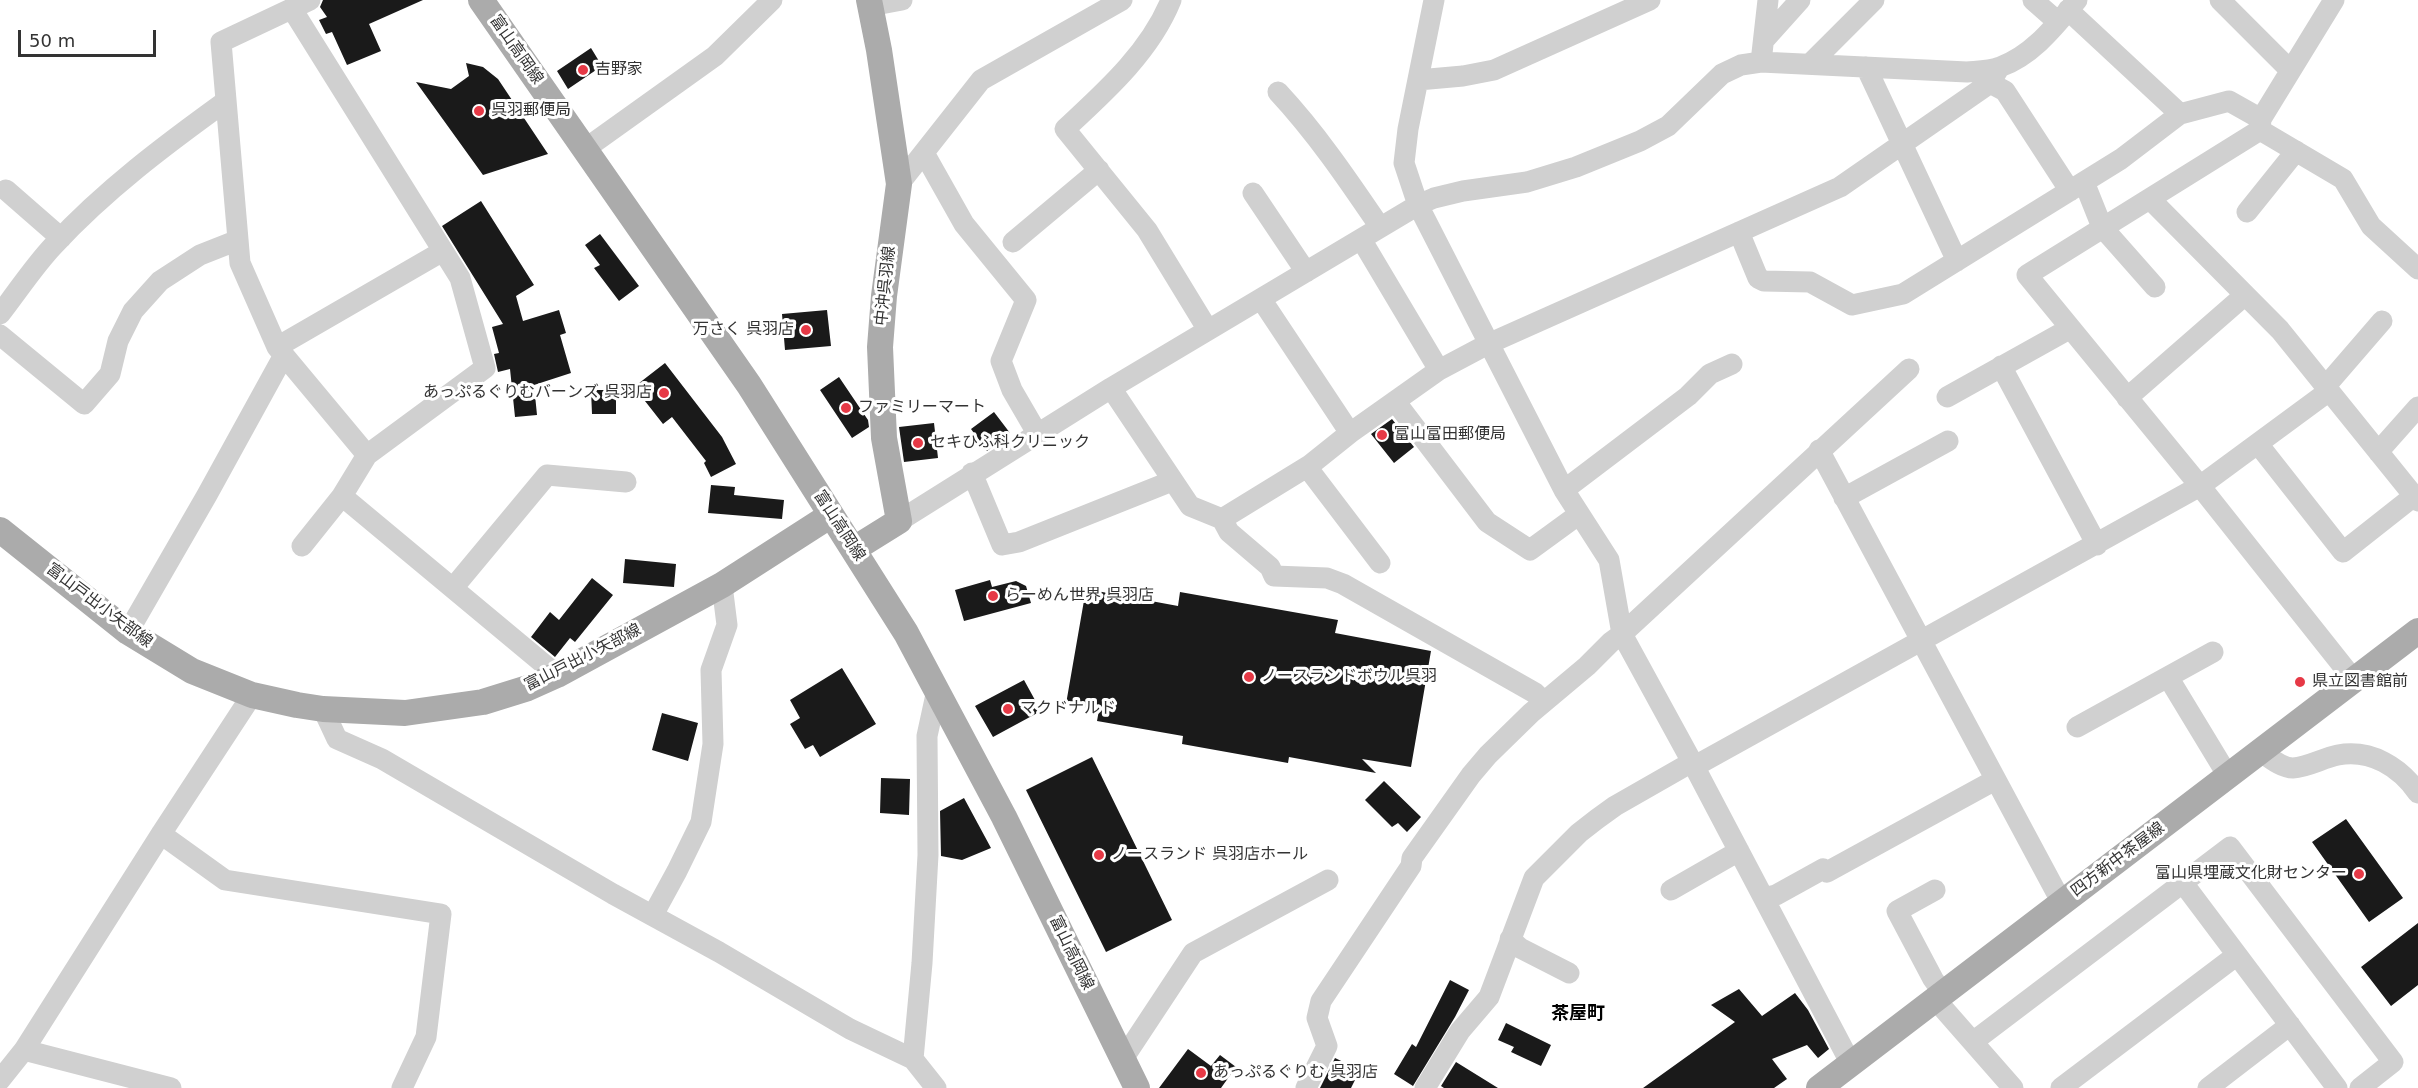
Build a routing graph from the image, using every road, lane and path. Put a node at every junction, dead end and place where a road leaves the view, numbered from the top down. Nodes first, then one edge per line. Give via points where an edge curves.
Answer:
1 (481, 0) edge
2 (772, 0) edge
3 (902, 0) edge
4 (1122, 0) edge
5 (1171, 0) edge
6 (1434, 0) edge
7 (1650, 0) edge
8 (1768, 0) edge
9 (1800, 0) edge
10 (1874, 0) edge
11 (2033, 0) edge
12 (2220, 0) edge
13 (2334, 0) edge
14 (870, 3) edge
15 (301, 4) edge
16 (2068, 11) edge
17 (1765, 39) junction
18 (1761, 62) junction
19 (1810, 64) junction
20 (1866, 67) junction
21 (2290, 70) junction
22 (1995, 76) junction
23 (1418, 80) junction
24 (1278, 92) dead end
25 (226, 101) junction
26 (2180, 114) junction
27 (2260, 124) junction
28 (1901, 143) junction
29 (585, 149) junction
30 (2296, 151) junction
31 (924, 153) junction
32 (1099, 170) junction
33 (899, 184) junction
34 (2077, 187) junction
35 (6, 190) dead end
36 (1253, 194) dead end
37 (2150, 199) junction
38 (1418, 205) junction
39 (2247, 212) dead end
40 (1380, 227) junction
41 (2102, 227) junction
42 (1739, 232) junction
43 (61, 238) junction
44 (1361, 239) junction
45 (238, 240) junction
46 (1013, 242) dead end
47 (443, 251) junction
48 (1957, 261) junction
49 (2418, 269) edge
50 (1306, 272) junction
51 (2155, 287) dead end
52 (2245, 295) junction
53 (1261, 298) junction
54 (0, 314) edge
55 (2382, 321) dead end
56 (2069, 329) junction
57 (1208, 330) junction
58 (0, 335) edge
59 (1488, 344) junction
60 (280, 351) junction
61 (1732, 364) dead end
62 (2001, 366) junction
63 (1909, 369) dead end
64 (1439, 370) junction
65 (1111, 388) junction
66 (2327, 389) junction
67 (1947, 397) dead end
68 (2127, 398) junction
69 (1395, 401) junction
70 (2418, 407) edge
71 (1037, 433) junction
72 (1350, 434) junction
73 (1948, 441) dead end
74 (2258, 444) junction
75 (1819, 450) junction
76 (2378, 452) junction
77 (367, 455) junction
78 (1307, 467) junction
79 (972, 473) junction
80 (1172, 481) junction
81 (626, 482) dead end
82 (2200, 486) junction
83 (1564, 490) junction
84 (342, 496) junction
85 (1844, 498) junction
86 (2416, 498) edge
87 (831, 515) junction
88 (1578, 515) junction
89 (1222, 519) junction
90 (899, 521) junction
91 (0, 530) edge
92 (2097, 545) junction
93 (302, 546) dead end
94 (854, 549) junction
95 (1380, 563) dead end
96 (722, 585) junction
97 (453, 588) junction
98 (128, 632) junction
99 (2418, 632) edge
100 (1622, 634) junction
101 (1921, 641) junction
102 (2213, 652) dead end
103 (557, 675) junction
104 (2168, 677) junction
105 (2354, 680) junction
106 (937, 690) junction
107 (252, 695) junction
108 (1544, 702) junction
109 (323, 709) junction
110 (2077, 727) dead end
111 (2260, 751) junction
112 (1694, 764) junction
113 (2228, 776) junction
114 (1995, 780) junction
115 (2418, 793) edge
116 (161, 834) junction
117 (1739, 851) junction
118 (1328, 880) dead end
119 (2183, 883) junction
120 (1671, 890) dead end
121 (1935, 890) dead end
122 (1764, 898) junction
123 (2062, 903) junction
124 (653, 915) junction
125 (1510, 939) junction
126 (2237, 955) junction
127 (1569, 973) dead end
128 (1939, 996) junction
129 (2290, 1025) junction
130 (1974, 1041) junction
131 (24, 1050) junction
132 (913, 1059) junction
133 (1123, 1059) junction
134 (1851, 1064) junction
135 (0, 1080) edge
136 (171, 1088) edge
137 (402, 1088) edge
138 (936, 1088) edge
139 (1137, 1088) edge
140 (1306, 1088) edge
141 (1425, 1088) edge
142 (1819, 1088) edge
143 (2013, 1088) edge
144 (2061, 1088) edge
145 (2208, 1088) edge
146 (2337, 1088) edge
147 (2360, 1088) edge

1 - 29 main road, 富山高岡線
2 - 29 street via 715,56
3 - 14 street
4 - 31 street via 981,80
5 - 32 street via 1126,68 1065,129
6 - 23 street
7 - 23 street via 1494,70
8 - 17 street
9 - 17 street
10 - 19 street
11 - 16 street
12 - 21 street
13 - 21 street
14 - 33 main road, 中沖呉羽線
15 - 25 street via 221,42
15 - 47 street
16 - 22 street via 2040,43
16 - 26 street
17 - 18 street
18 - 19 street
18 - 38 street via 1741,65 1722,74 1676,119 1640,141 1527,182 1463,191
19 - 20 street
20 - 22 street
20 - 28 street
21 - 27 street
22 - 28 street
22 - 34 street
23 - 38 street via 1404,163
24 - 40 street via 1335,160
25 - 43 street via 152,155
25 - 45 street
26 - 27 street via 2229,101
26 - 34 street
27 - 30 street
27 - 37 street
28 - 42 street via 1840,187
28 - 48 street
29 - 87 main road, 富山高岡線 via 750,384
30 - 39 street
30 - 49 street via 2343,179 2371,226
31 - 33 street
31 - 71 street via 964,224 1026,300 1002,361 1011,390
32 - 46 street
32 - 57 street via 1147,230
33 - 90 main road, 中沖呉羽線 via 880,346 884,438
34 - 41 street
34 - 48 street
35 - 43 street
36 - 50 street
37 - 41 street
37 - 52 street
38 - 40 street
38 - 59 street
40 - 44 street
41 - 51 street
41 - 56 street via 2027,275
42 - 48 street via 1758,278 1810,282 1852,305 1903,294
42 - 59 street
43 - 54 street
44 - 50 street
44 - 64 street
45 - 58 street via 200,255 153,289 133,311 118,341 110,374 84,404
45 - 60 street via 240,263
47 - 60 street
47 - 77 street via 460,278 485,368
50 - 53 street
52 - 66 street via 2280,330
52 - 68 street
53 - 57 street
53 - 72 street
55 - 66 street
56 - 62 street
56 - 68 street
57 - 65 street
59 - 64 street
59 - 83 street
60 - 77 street
60 - 98 street via 207,495
61 - 83 street via 1710,374 1688,396
62 - 67 street
62 - 92 street
63 - 75 street
64 - 69 street
65 - 71 street
65 - 80 street
66 - 74 street
66 - 76 street
68 - 82 street
69 - 72 street
69 - 88 street via 1487,522 1530,550
70 - 76 street
71 - 79 street
72 - 78 street
73 - 85 street
74 - 82 street
74 - 86 street via 2343,552
75 - 85 street
75 - 100 street
76 - 86 street
77 - 84 street
78 - 89 street
78 - 95 street
79 - 80 street via 1002,545 1019,542
79 - 90 street
80 - 89 street via 1190,506
81 - 97 street via 547,475
82 - 92 street
82 - 105 street
83 - 88 street
84 - 93 street
84 - 97 street
85 - 101 street
87 - 94 main road, 富山高岡線
87 - 96 main road, 富山戸出小矢部線
88 - 100 street via 1609,560
89 - 108 street via 1229,532 1270,567 1274,576 1327,578 1343,584 1535,693
90 - 94 main road
91 - 98 main road, 富山戸出小矢部線
92 - 101 street
94 - 106 main road, 富山高岡線
96 - 103 main road, 富山戸出小矢部線
96 - 124 street via 728,625 711,670 713,744 701,822
97 - 103 street
98 - 107 main road, 富山戸出小矢部線 via 192,671
99 - 105 main road, 四方新中茶屋線
100 - 108 street
100 - 112 street
101 - 112 street
101 - 114 street
102 - 104 street
103 - 109 main road, 富山戸出小矢部線 via 528,688 472,703 405,712
104 - 110 street
104 - 113 street
105 - 111 main road, 四方新中茶屋線
106 - 132 street via 927,736 928,855
106 - 133 main road, 富山高岡線
107 - 109 main road, 富山戸出小矢部線
107 - 116 street
108 - 140 street via 1471,775 1412,858 1411,866 1321,1001 1317,1018 1327,1046
109 - 124 street via 337,739 382,759
111 - 113 main road, 四方新中茶屋線
111 - 115 street via 2293,768 2340,755 2360,754 2381,760 2398,771
112 - 117 street
112 - 125 street via 1615,806 1579,832 1534,878
113 - 123 main road, 四方新中茶屋線
114 - 122 street via 1827,872 1823,869
114 - 123 street
116 - 131 street
116 - 137 street via 225,880 441,914 426,1036
117 - 120 street
117 - 122 street
118 - 133 street via 1193,953
119 - 126 street
119 - 130 street
119 - 147 street via 2230,847 2393,1062
121 - 128 street via 1897,911
122 - 134 street
123 - 128 main road, 四方新中茶屋線
124 - 132 street via 850,1029
125 - 127 street
125 - 141 street via 1490,997 1460,1031
126 - 129 street
126 - 144 street
128 - 130 street
128 - 134 main road, 四方新中茶屋線
129 - 145 street
129 - 146 street
130 - 143 street
131 - 135 street
131 - 136 street
132 - 138 street
133 - 139 main road, 富山高岡線
134 - 142 main road, 四方新中茶屋線

